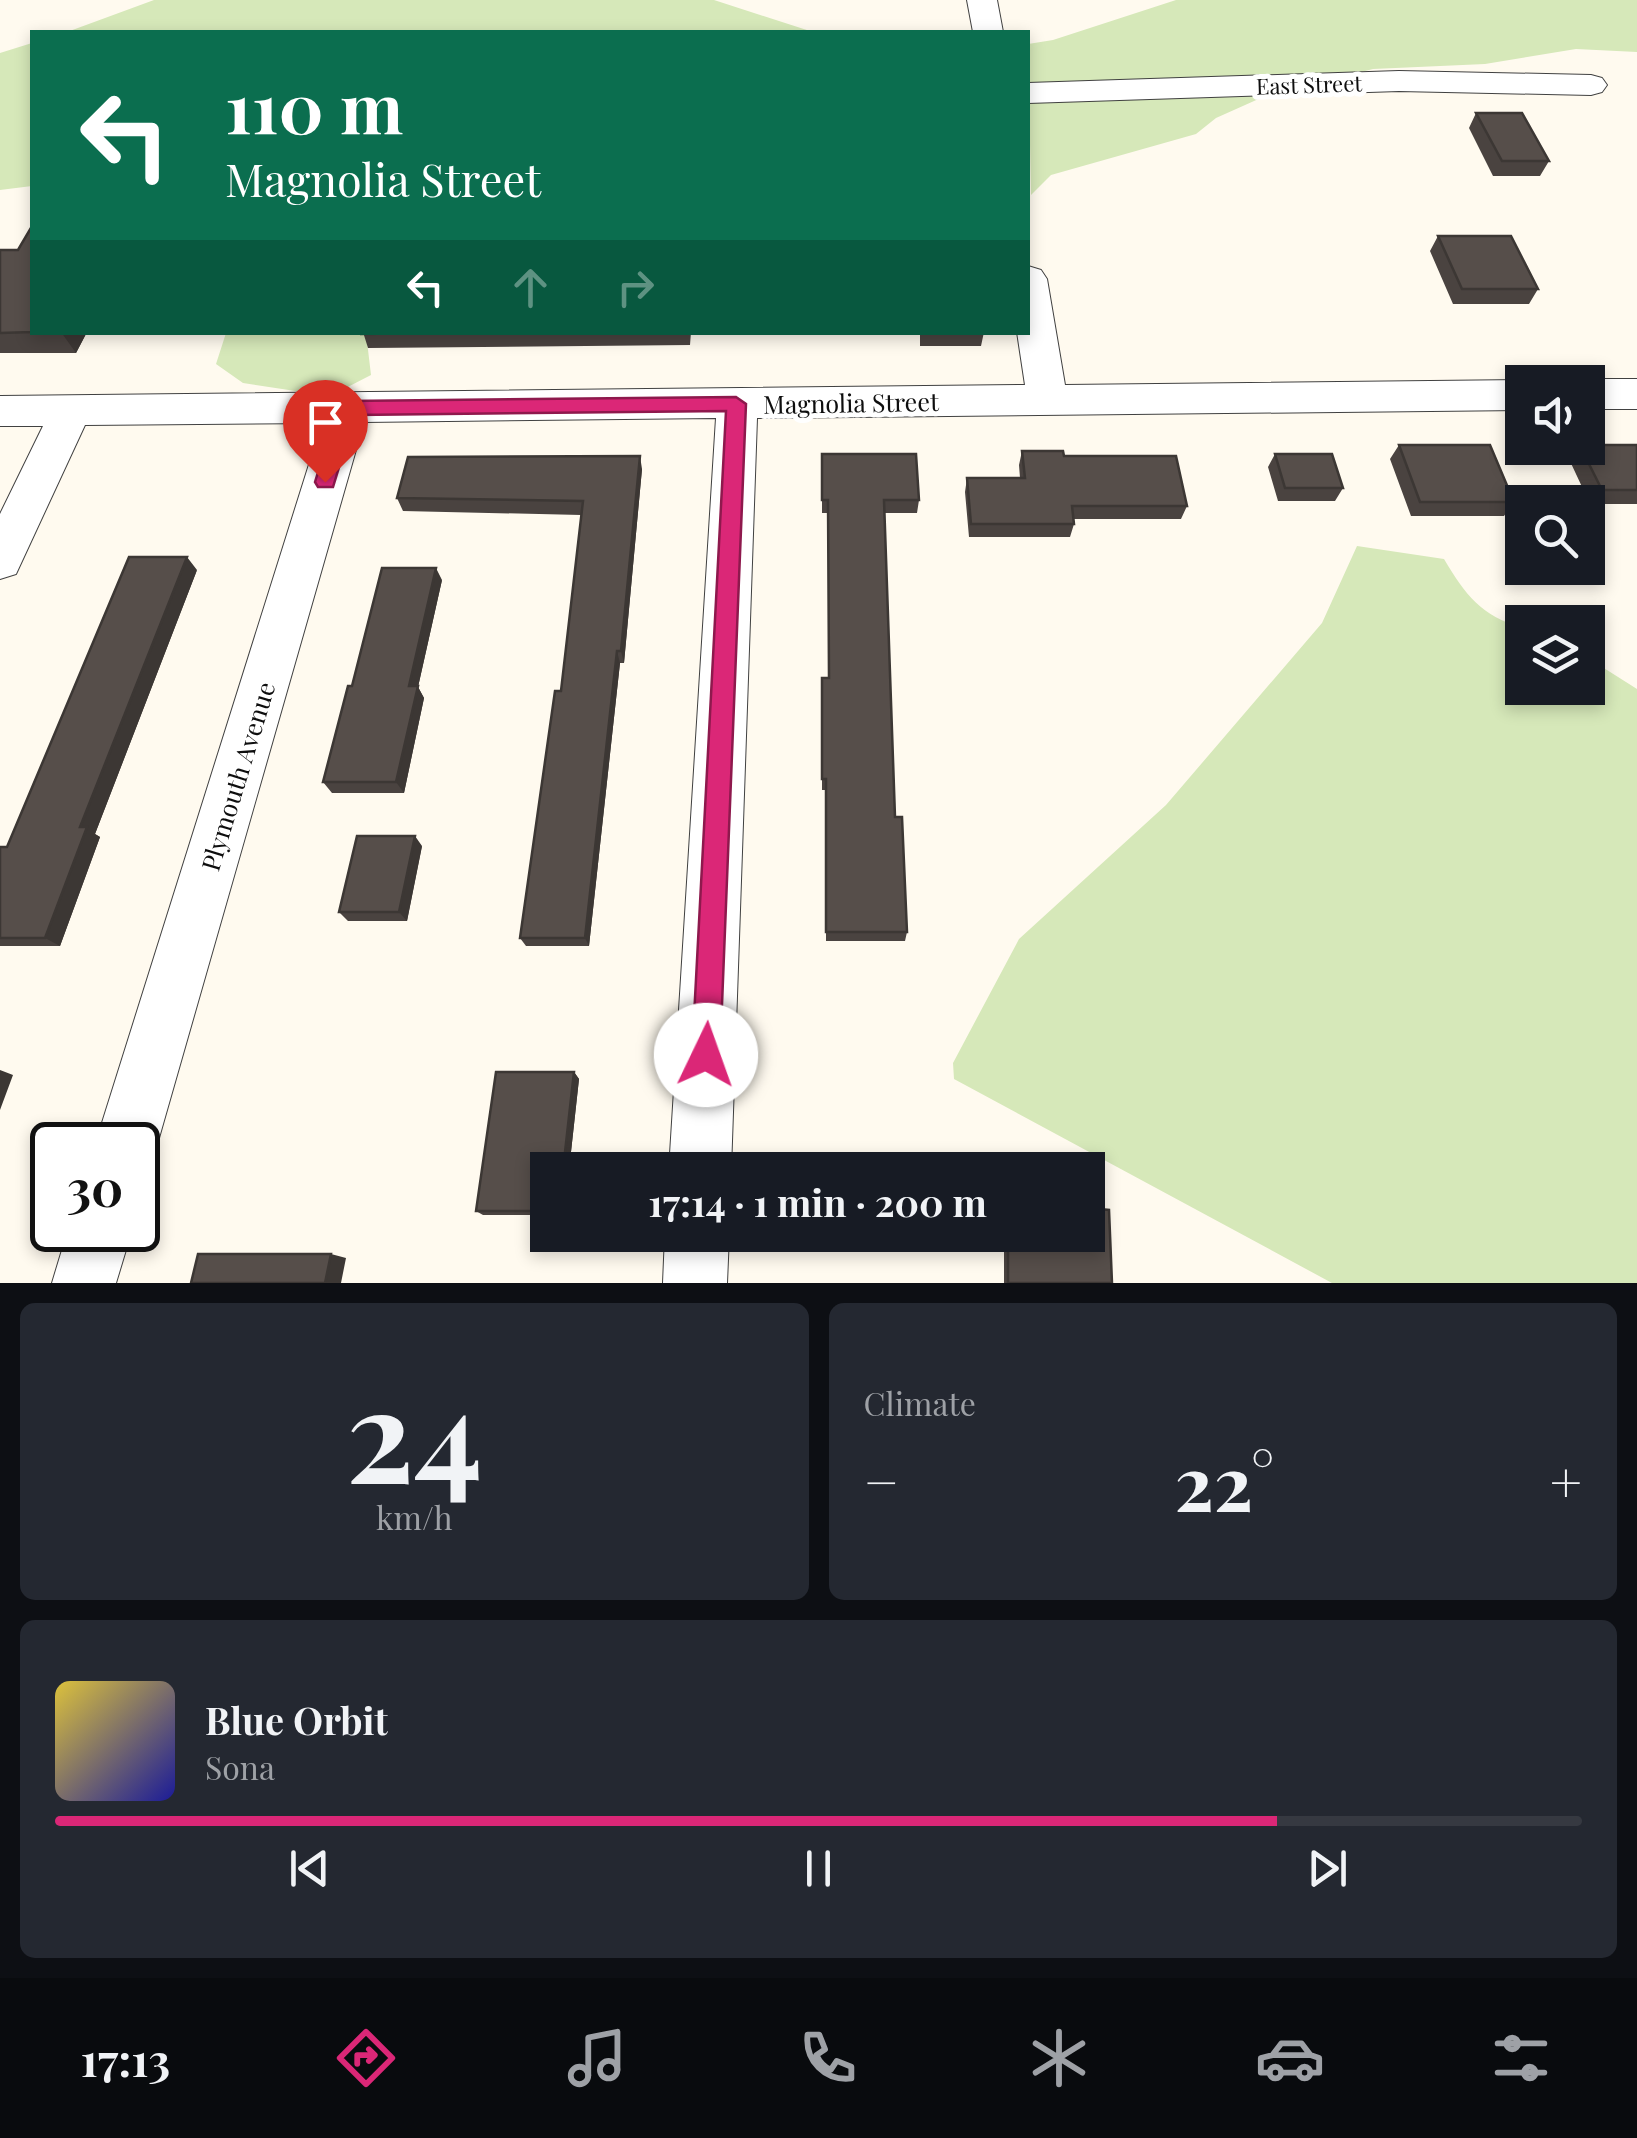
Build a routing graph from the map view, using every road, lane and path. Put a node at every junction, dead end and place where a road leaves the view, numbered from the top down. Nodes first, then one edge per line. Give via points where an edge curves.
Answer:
1 (982, 0) edge
2 (988, 30) edge
3 (1591, 84) dead end
4 (1030, 93) edge
5 (1030, 292) edge
6 (1605, 394) edge
7 (1637, 394) edge
8 (1505, 395) edge
9 (1047, 399) junction
10 (736, 404) junction
11 (348, 408) junction
12 (70, 410) junction
13 (0, 411) edge
14 (0, 561) edge
15 (133, 1122) edge
16 (701, 1152) edge
17 (93, 1252) edge
18 (696, 1252) edge
19 (84, 1283) edge
20 (695, 1283) edge

1 - 2 street
3 - 4 street, East Street via 1399,81
5 - 9 street
6 - 7 street
8 - 9 street, Magnolia Street
9 - 10 street, Magnolia Street
10 - 11 street, Magnolia Street
10 - 16 street
11 - 12 street, Magnolia Street
11 - 15 street, Plymouth Avenue
12 - 13 street, Magnolia Street
12 - 14 street
17 - 19 street
18 - 20 street

